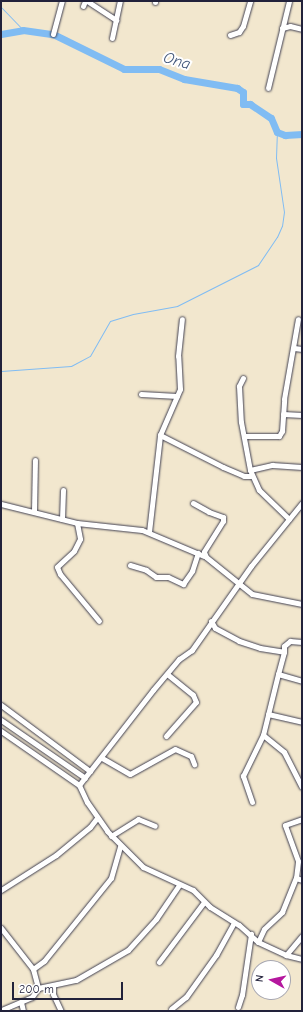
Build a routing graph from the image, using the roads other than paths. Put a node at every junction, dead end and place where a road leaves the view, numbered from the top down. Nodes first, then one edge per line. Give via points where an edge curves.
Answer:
1 (62, 1) edge
2 (120, 1) edge
3 (250, 1) edge
4 (290, 1) edge
5 (85, 3) edge
6 (116, 20) junction
7 (282, 28) junction
8 (302, 29) edge
9 (53, 34) dead end
10 (230, 35) dead end
11 (112, 38) dead end
12 (268, 88) dead end
13 (182, 319) dead end
14 (298, 319) dead end
15 (294, 348) junction
16 (302, 349) edge
17 (243, 378) dead end
18 (141, 394) dead end
19 (177, 396) junction
20 (283, 414) junction
21 (302, 415) edge
22 (160, 435) junction
23 (244, 436) junction
24 (35, 460) dead end
25 (302, 468) edge
26 (251, 473) junction
27 (63, 490) dead end
28 (194, 503) dead end
29 (302, 503) edge
30 (1, 504) edge
31 (34, 511) junction
32 (62, 519) junction
33 (289, 519) junction
34 (77, 522) junction
35 (149, 532) junction
36 (198, 553) junction
37 (204, 556) junction
38 (130, 565) dead end
39 (238, 584) junction
40 (302, 604) edge
41 (99, 621) dead end
42 (211, 621) junction
43 (302, 642) edge
44 (284, 652) junction
45 (167, 674) junction
46 (278, 674) junction
47 (302, 681) edge
48 (1, 705) edge
49 (268, 714) junction
50 (1, 720) edge
51 (302, 722) edge
52 (1, 731) edge
53 (263, 734) junction
54 (166, 736) dead end
55 (102, 758) junction
56 (194, 764) dead end
57 (90, 771) junction
58 (85, 778) junction
59 (79, 785) junction
60 (302, 788) edge
61 (252, 802) dead end
62 (97, 818) junction
63 (302, 819) edge
64 (155, 826) dead end
65 (111, 836) junction
66 (120, 846) junction
67 (300, 860) edge
68 (296, 878) junction
69 (302, 880) edge
70 (179, 885) junction
71 (1, 890) edge
72 (204, 902) junction
73 (234, 923) junction
74 (1, 928) edge
75 (251, 934) junction
76 (302, 936) edge
77 (258, 942) junction
78 (286, 955) junction
79 (302, 958) edge
80 (159, 962) dead end
81 (33, 970) junction
82 (53, 986) junction
83 (38, 988) junction
84 (21, 1002) junction
85 (238, 1007) dead end
86 (172, 1009) dead end
87 (1, 1010) edge
88 (23, 1011) edge
89 (62, 1011) edge

1 - 9 street
2 - 6 street
3 - 10 street via 244,26 239,32
4 - 7 street
5 - 6 street
6 - 11 street
7 - 8 street via 290,26
7 - 12 street
13 - 19 street via 178,356 180,389
14 - 15 street
15 - 16 street
15 - 20 street
17 - 23 street via 239,386
18 - 19 street
19 - 22 street
20 - 21 street
20 - 23 street via 282,431 278,436
22 - 26 street via 244,476
22 - 35 street
23 - 26 street
24 - 31 street
25 - 26 street via 272,465
26 - 33 street via 259,490
27 - 32 street
28 - 37 street via 208,512 223,517 206,547
29 - 33 street
30 - 31 street
31 - 32 street
32 - 34 street
33 - 39 street
34 - 35 street
34 - 41 street via 80,539 74,551 57,567
35 - 36 street
36 - 37 street
36 - 38 street via 192,571 183,584 168,577 156,577 146,570
37 - 39 street
39 - 40 street via 260,597
39 - 42 street
42 - 44 street via 215,628 239,641
42 - 45 street via 192,650 179,659
43 - 44 street via 290,640 284,646
44 - 46 street
45 - 54 street via 193,695 196,702
45 - 55 street
46 - 47 street
46 - 49 street
48 - 57 street
49 - 51 street
49 - 53 street
50 - 58 street
52 - 59 street
53 - 60 street via 284,752
53 - 61 street via 243,776
55 - 56 street via 130,774 175,749 191,756
55 - 57 street
57 - 58 street
58 - 59 street
59 - 62 street
62 - 65 street
62 - 71 street via 56,855
63 - 67 street via 284,825
64 - 65 street via 138,819
65 - 66 street
66 - 70 street via 148,870
66 - 81 street via 111,878 44,961
67 - 68 street
68 - 69 street
68 - 77 street via 282,912 264,929
70 - 72 street via 193,890
70 - 82 street via 134,945 84,976
72 - 73 street
72 - 80 street
73 - 75 street
73 - 86 street via 216,955 186,997
74 - 81 street
75 - 77 street
75 - 85 street
76 - 78 street
77 - 78 street
78 - 79 street
81 - 83 street
82 - 83 street
82 - 89 street via 53,994
83 - 84 street via 32,997
84 - 87 street
84 - 88 street

